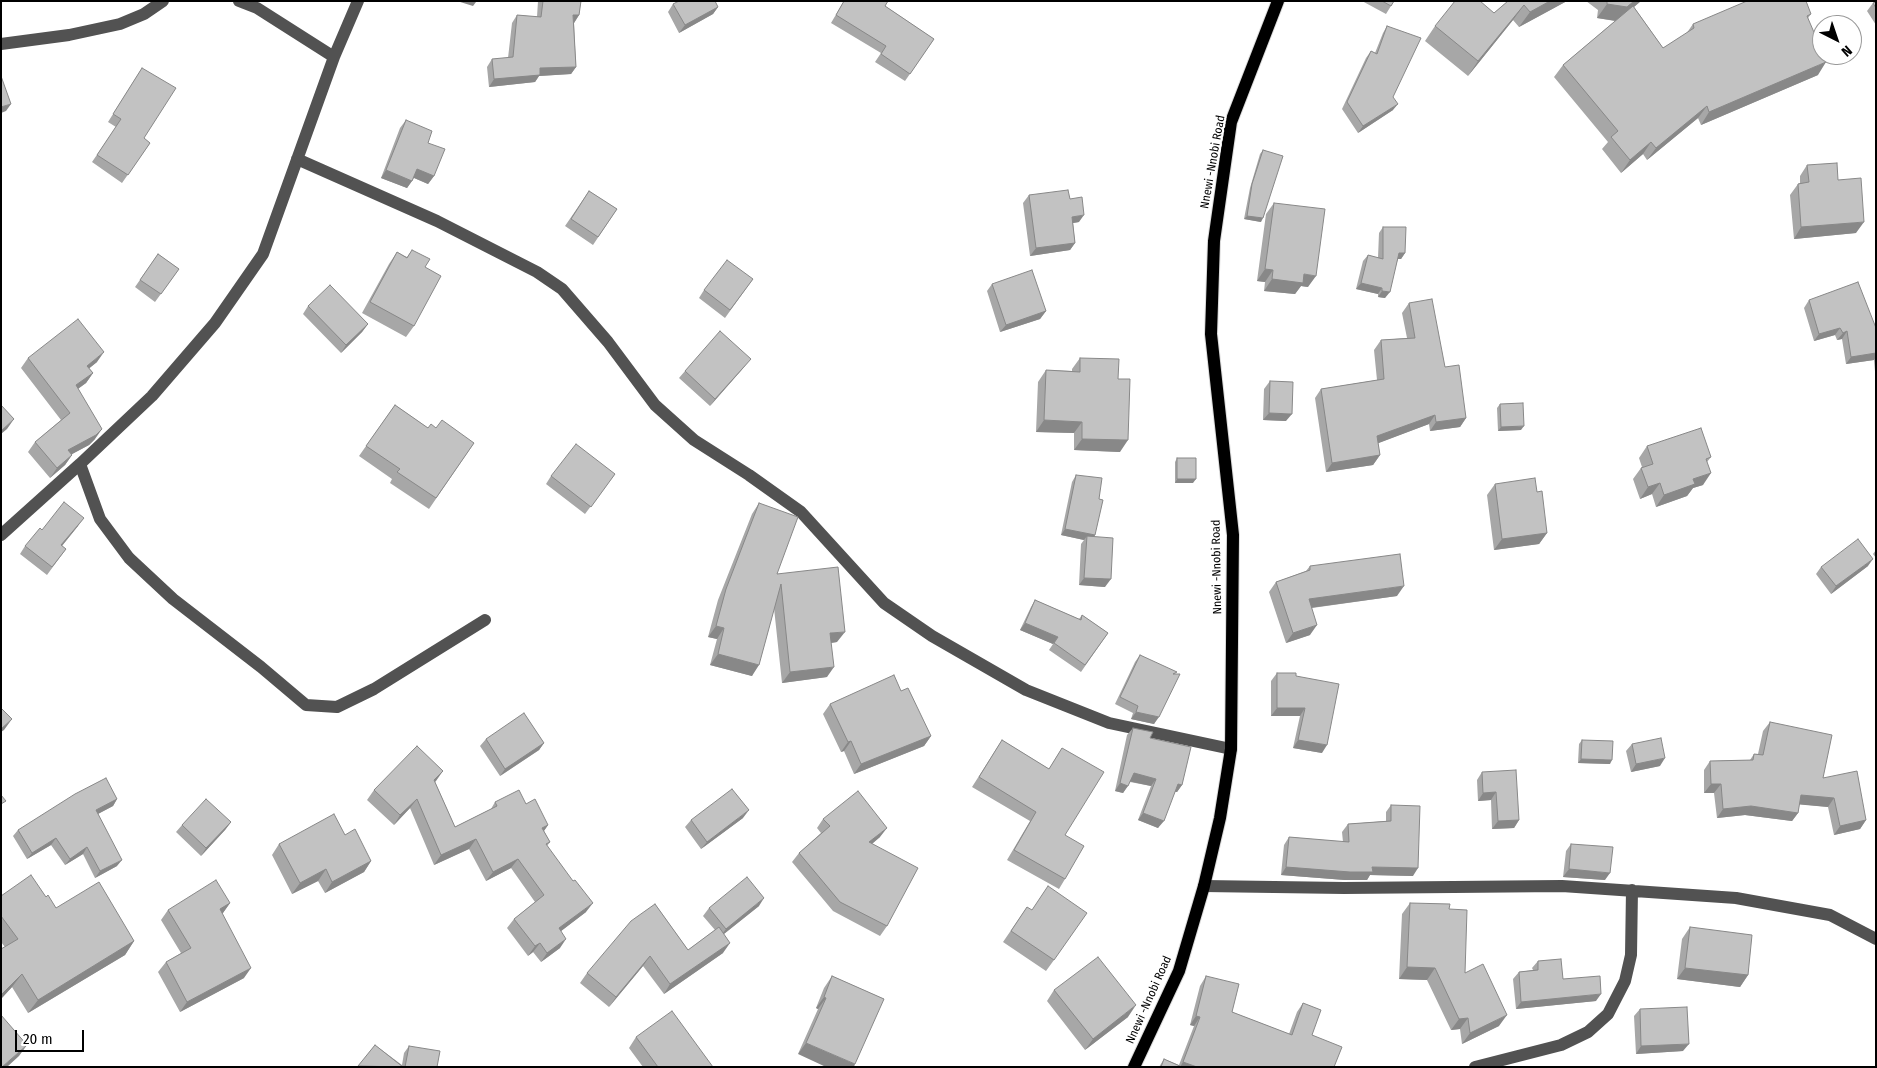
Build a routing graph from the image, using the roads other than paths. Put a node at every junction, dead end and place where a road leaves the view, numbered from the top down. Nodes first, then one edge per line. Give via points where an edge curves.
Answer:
1 (163, 1) edge
2 (239, 1) edge
3 (358, 1) edge
4 (1278, 1) edge
5 (1, 44) edge
6 (334, 57) junction
7 (297, 159) junction
8 (80, 464) junction
9 (1, 535) edge
10 (485, 620) dead end
11 (1231, 749) junction
12 (1204, 886) junction
13 (1632, 890) junction
14 (1876, 939) edge
15 (1134, 1067) edge
16 (1475, 1067) edge

1 - 5 street via 144,14 120,24
2 - 6 street via 257,8
3 - 6 street
4 - 11 main road, Nnewi -Nnobi Road via 1231,122 1214,241 1211,334 1233,535
6 - 7 street
7 - 8 street via 263,254 215,324 152,396
7 - 11 street via 437,221 537,272 562,289 608,342 655,405 694,440 801,512 884,603 932,636 1026,690 1109,723
8 - 9 street
8 - 10 street via 100,519 129,558 173,599 306,705 337,706 345,703 374,689
11 - 12 main road, Nnewi -Nnobi Road via 1220,818
12 - 13 street via 1562,886
12 - 15 main road, Nnewi -Nnobi Road via 1179,971
13 - 14 street via 1736,898 1830,915
13 - 16 street via 1631,955 1626,982 1608,1014 1588,1032 1561,1045

